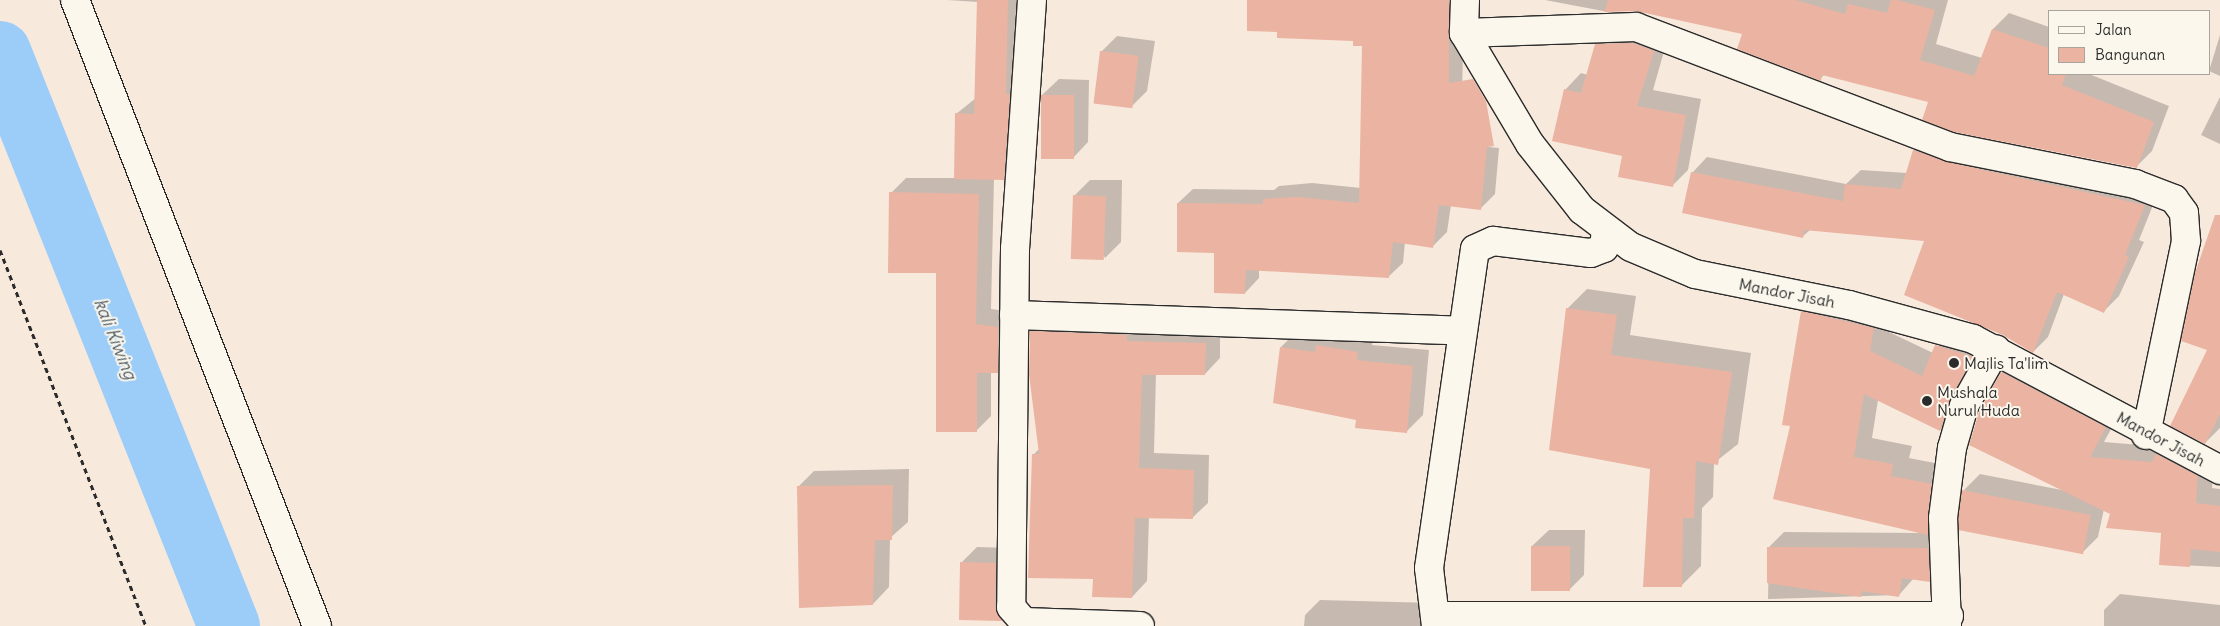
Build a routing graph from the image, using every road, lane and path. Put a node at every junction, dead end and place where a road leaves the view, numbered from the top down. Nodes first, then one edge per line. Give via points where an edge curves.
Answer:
1 (76, 0) edge
2 (1032, 0) edge
3 (1465, 0) edge
4 (1464, 33) junction
5 (1606, 230) junction
6 (0, 250) edge
7 (1014, 315) junction
8 (1462, 331) junction
9 (1996, 349) junction
10 (2146, 435) junction
11 (2220, 470) edge
12 (1436, 621) edge
13 (1948, 621) edge
14 (146, 626) edge
15 (318, 626) edge
16 (1140, 626) edge

1 - 15 street
2 - 7 street
3 - 4 street
4 - 5 street, Mandor Jisah via 1530,144 1582,210
4 - 10 street via 1636,27 1950,147 2135,184 2174,199 2184,213 2186,241
5 - 8 street via 1604,248 1590,253 1482,242 1475,249
5 - 9 street, Mandor Jisah via 1650,257 1695,274 1927,324
6 - 14 path
7 - 8 street
7 - 16 street via 1013,612 1024,622
8 - 12 street via 1430,568
9 - 10 street, Mandor Jisah
9 - 13 street via 1964,406 1950,457 1943,518
10 - 11 street, Mandor Jisah
12 - 13 street

